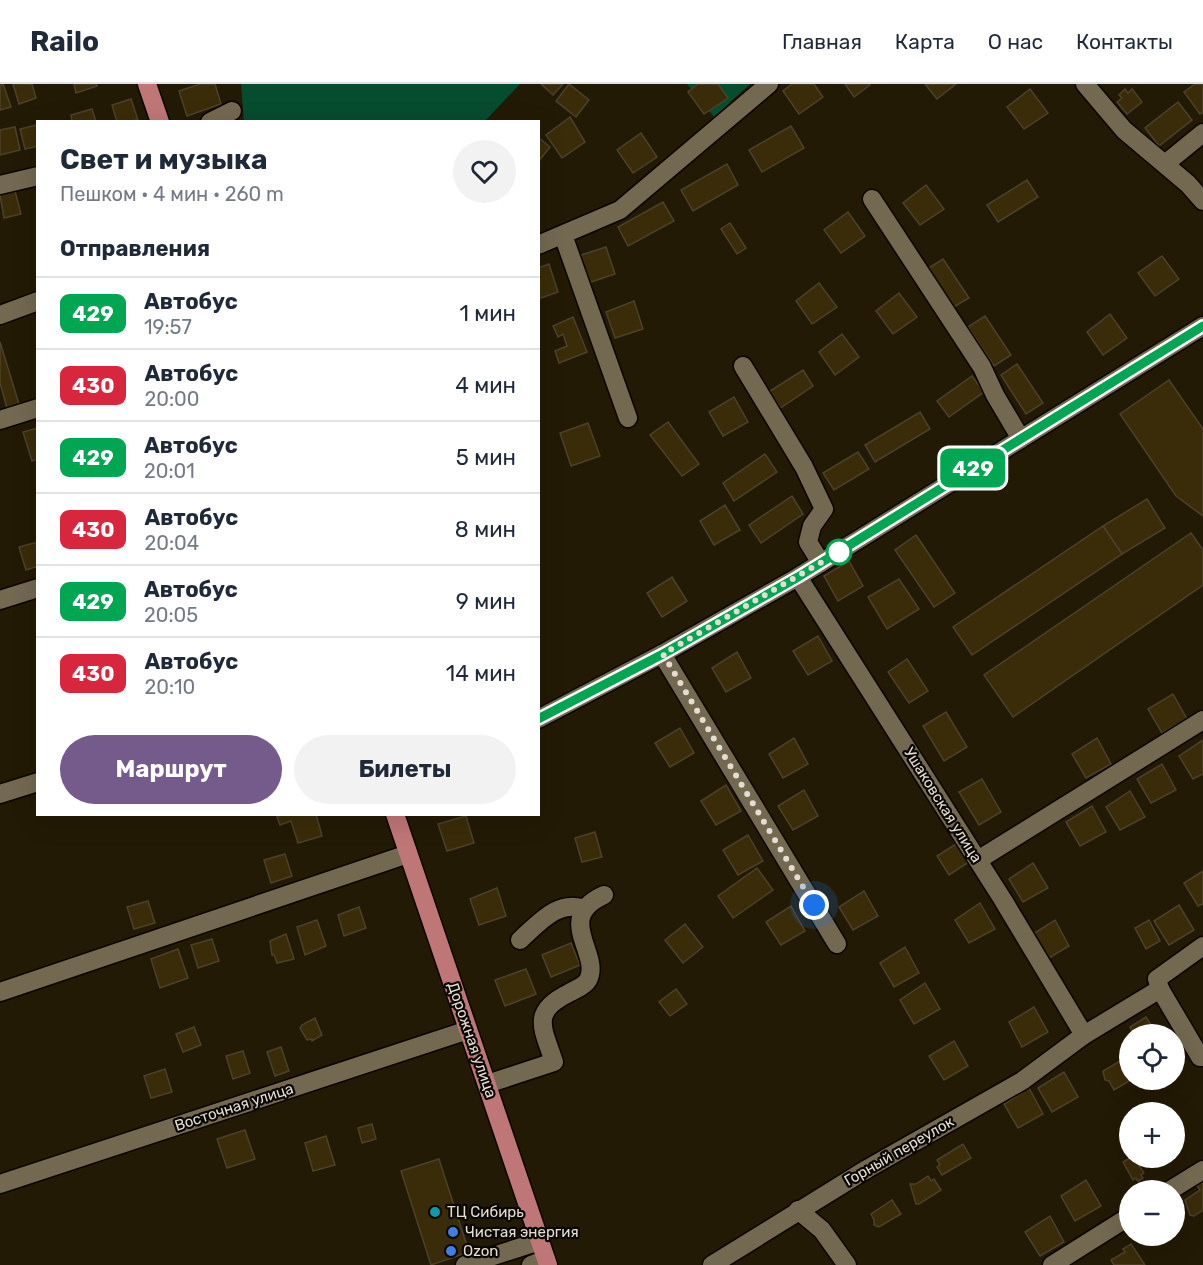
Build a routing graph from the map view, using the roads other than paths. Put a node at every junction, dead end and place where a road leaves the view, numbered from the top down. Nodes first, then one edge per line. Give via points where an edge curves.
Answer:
1 (147, 84) edge
2 (770, 84) edge
3 (1085, 84) edge
4 (232, 111) dead end
5 (159, 120) edge
6 (214, 120) edge
7 (1203, 133) edge
8 (1165, 164) junction
9 (36, 176) edge
10 (0, 185) edge
11 (872, 199) dead end
12 (1203, 201) edge
13 (562, 235) junction
14 (540, 244) edge
15 (36, 302) edge
16 (0, 315) edge
17 (1203, 326) edge
18 (743, 366) dead end
19 (36, 409) edge
20 (628, 418) dead end
21 (0, 420) edge
22 (1021, 439) junction
23 (820, 563) junction
24 (798, 577) junction
25 (36, 589) edge
26 (0, 600) edge
27 (663, 654) junction
28 (540, 718) edge
29 (1203, 720) edge
30 (36, 783) edge
31 (0, 794) edge
32 (396, 816) edge
33 (402, 816) edge
34 (402, 836) junction
35 (408, 854) junction
36 (978, 860) junction
37 (604, 895) dead end
38 (585, 909) junction
39 (520, 940) dead end
40 (837, 944) dead end
41 (1203, 946) edge
42 (1160, 989) junction
43 (0, 992) edge
44 (468, 1030) junction
45 (1084, 1035) junction
46 (1203, 1057) edge
47 (487, 1084) junction
48 (1203, 1170) edge
49 (1185, 1181) edge
50 (0, 1184) edge
51 (798, 1210) junction
52 (1119, 1223) edge
53 (541, 1257) edge
54 (465, 1265) edge
55 (712, 1265) edge
56 (847, 1265) edge
57 (1052, 1265) edge

1 - 5 main road
2 - 13 street via 620,210
3 - 8 street via 1124,130
4 - 6 street
7 - 8 street
8 - 12 street
9 - 10 street
11 - 22 street via 982,367
13 - 14 street
13 - 20 street
15 - 16 street
17 - 22 street
18 - 23 street via 804,467 824,509 812,526 808,542
19 - 21 street
22 - 23 street
23 - 24 street
24 - 27 street
24 - 36 street, Ушаковская улица
25 - 26 street
27 - 28 street
27 - 40 street
29 - 36 street
30 - 31 street
32 - 34 main road, Дорожная улица
33 - 34 main road
34 - 35 main road, Дорожная улица
35 - 43 street
35 - 44 main road, Дорожная улица
36 - 45 street, Ушаковская улица
37 - 38 street
38 - 39 street via 574,905 549,914
38 - 47 street via 580,933 590,964 588,980 553,1001 541,1022 554,1062
41 - 42 street via 1157,979
42 - 45 street, Горный переулок
42 - 46 street
44 - 47 main road, Дорожная улица
44 - 50 street, Восточная улица
45 - 51 street, Горный переулок via 1023,1081
47 - 53 main road, Дорожная улица
48 - 49 street
51 - 55 street, Горный переулок
51 - 56 street via 822,1230
52 - 57 street
53 - 54 street

